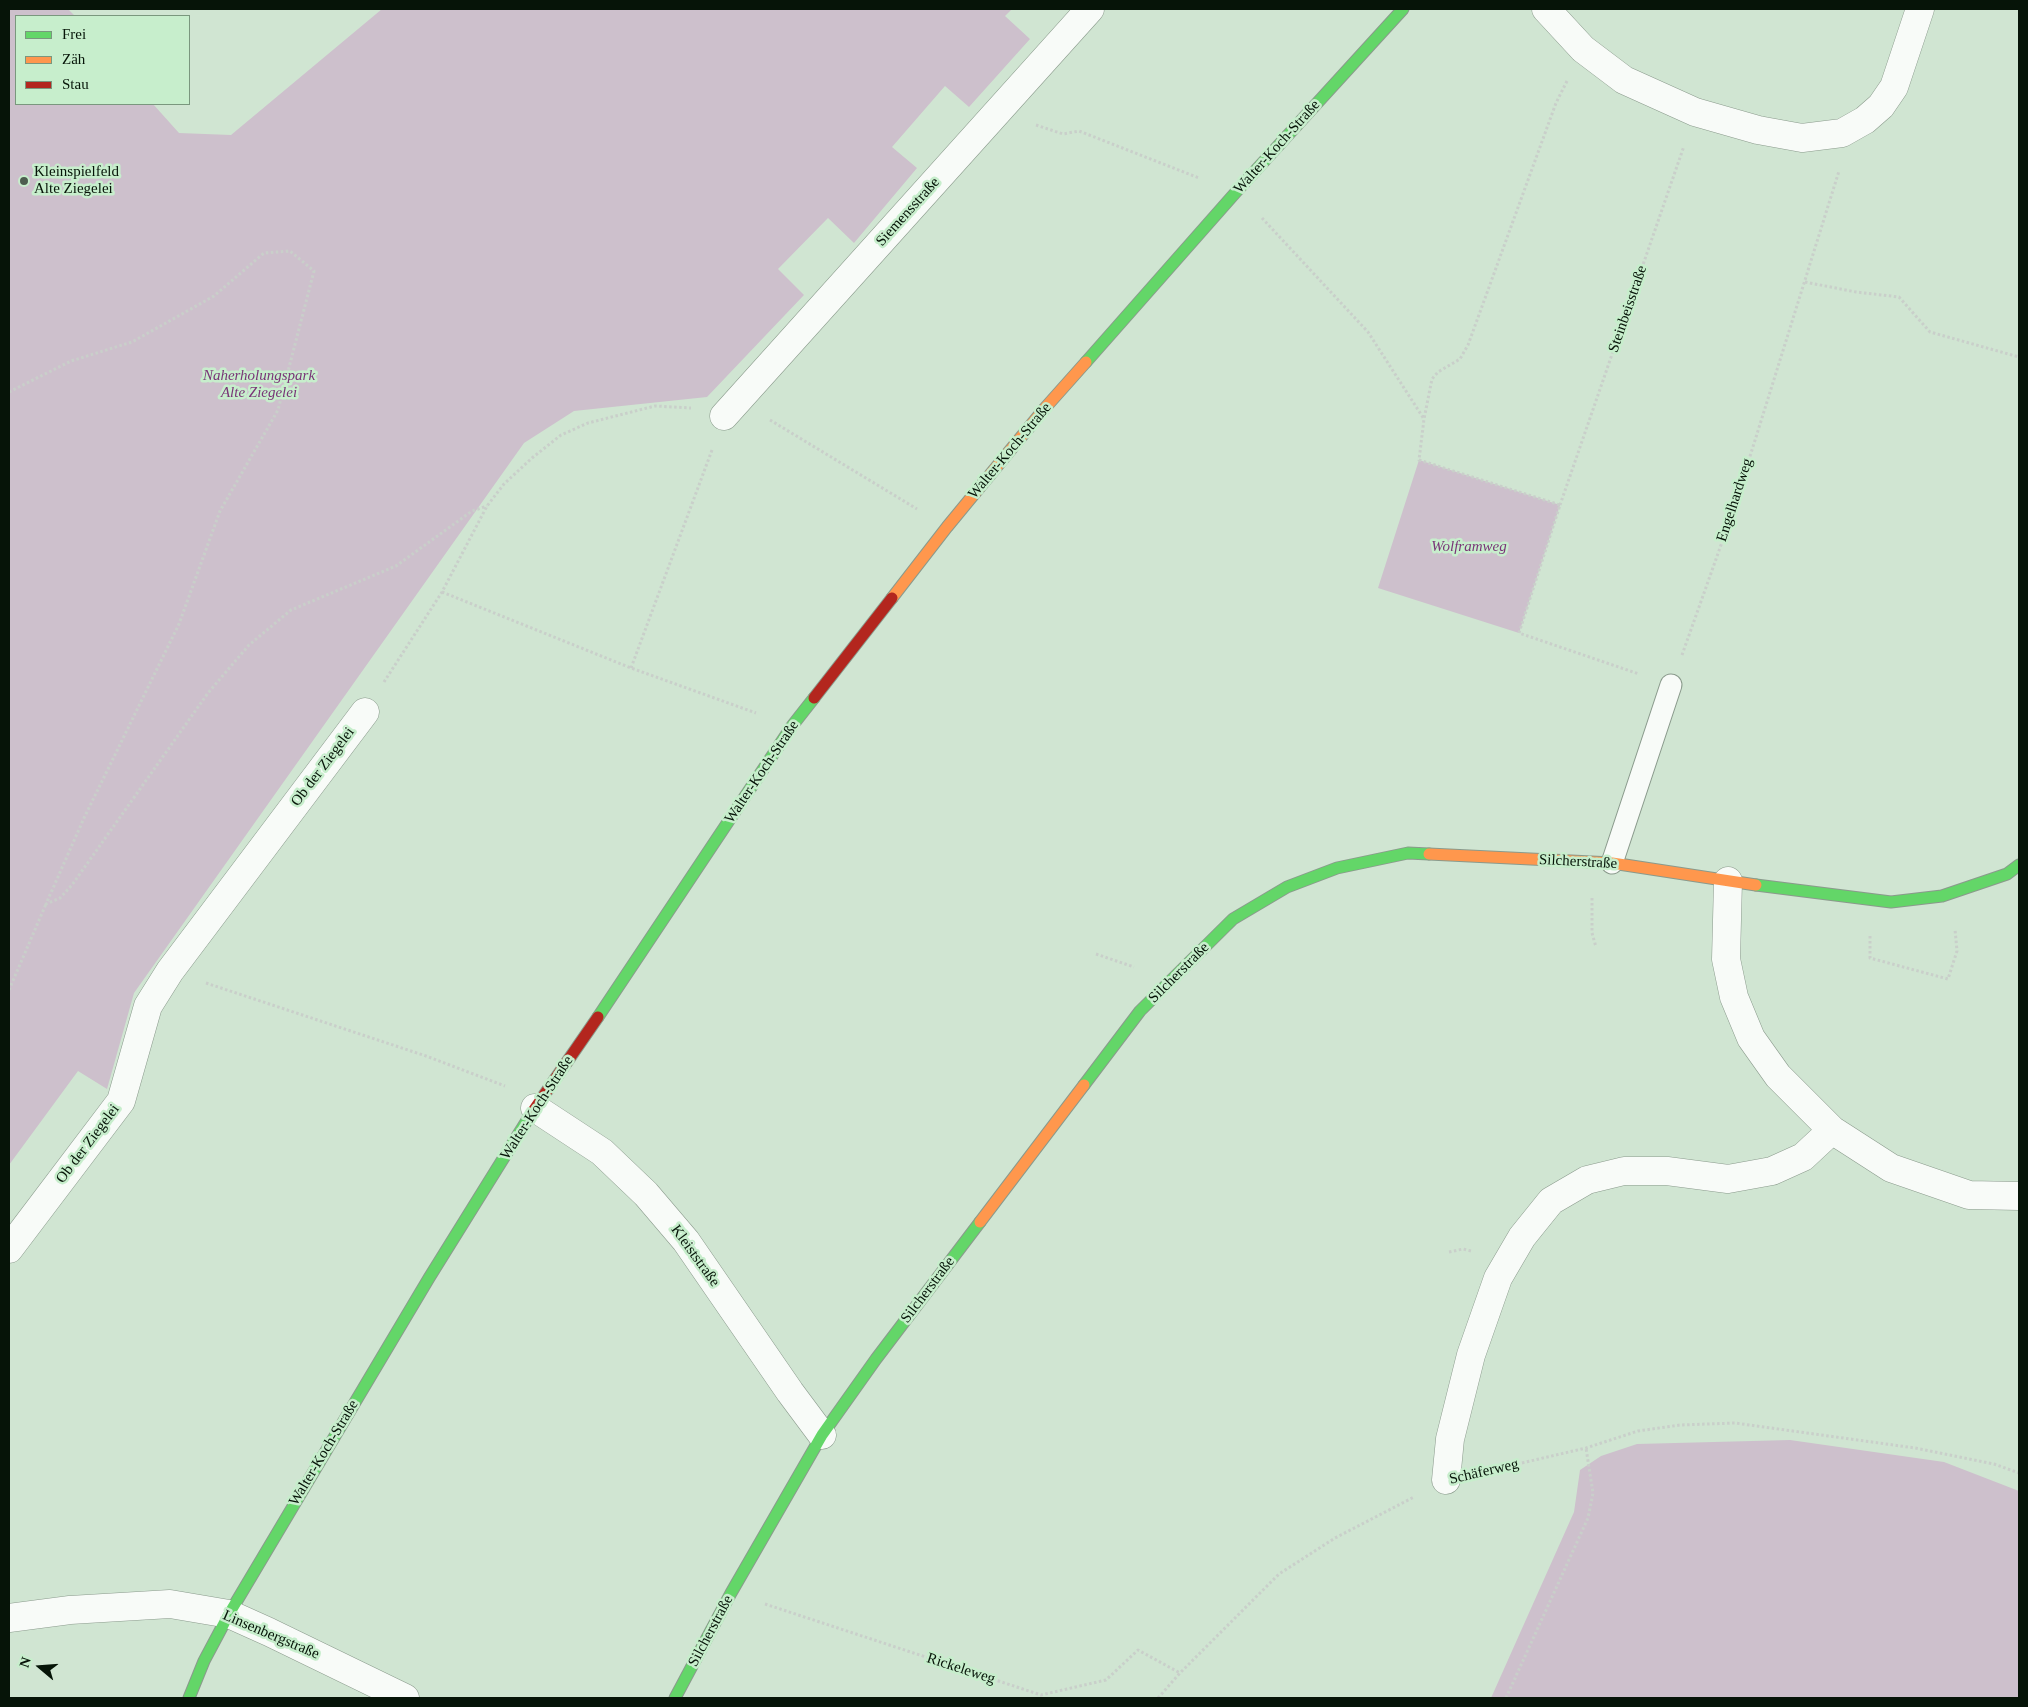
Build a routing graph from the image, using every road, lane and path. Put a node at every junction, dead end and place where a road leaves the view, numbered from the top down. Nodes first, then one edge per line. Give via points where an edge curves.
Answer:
1 (1090, 9) edge
2 (1404, 9) edge
3 (1546, 9) edge
4 (1920, 9) edge
5 (1583, 49) junction
6 (1696, 112) junction
7 (997, 113) junction
8 (1842, 133) junction
9 (1236, 192) junction
10 (1805, 282) junction
11 (2019, 357) edge
12 (9, 392) edge
13 (731, 408) junction
14 (1424, 419) junction
15 (1560, 505) junction
16 (487, 506) junction
17 (947, 527) junction
18 (442, 592) junction
19 (631, 668) junction
20 (1672, 685) junction
21 (365, 712) joint
22 (792, 726) junction
23 (1612, 863) junction
24 (2019, 865) edge
25 (1728, 881) junction
26 (1951, 893) junction
27 (1870, 899) junction
28 (46, 904) junction
29 (1591, 914) dead end
30 (1596, 947) dead end
31 (170, 970) junction
32 (9, 990) edge
33 (538, 1104) junction
34 (1832, 1130) junction
35 (2019, 1196) edge
36 (9, 1249) edge
37 (822, 1435) junction
38 (1586, 1448) junction
39 (2019, 1473) edge
40 (1446, 1480) junction
41 (731, 1593) junction
42 (229, 1614) junction
43 (9, 1618) edge
44 (1180, 1673) junction
45 (189, 1698) edge
46 (405, 1698) edge
47 (675, 1698) edge
48 (1158, 1698) edge
49 (1506, 1698) edge

1 - 7 street, Siemensstraße
2 - 9 street, Walter-Koch-Straße
3 - 5 street
4 - 8 street via 1894,87 1871,116
5 - 6 street via 1624,80
5 - 14 path via 1556,102 1468,346 1460,358 1432,379
6 - 8 street via 1758,130 1802,138
6 - 15 path, Steinbeisstraße
7 - 9 path via 1062,134 1079,131
7 - 13 street, Siemensstraße
8 - 10 path, Engelhardweg via 1841,167
9 - 14 path via 1368,332
9 - 17 street, Walter-Koch-Straße via 1045,408
10 - 11 path via 1899,298 1930,332
10 - 20 path, Engelhardweg via 1732,514
12 - 28 path via 71,361 132,342 214,296 264,253 290,252 314,272 278,410 220,511 179,624 84,818
13 - 16 path, Ob der Ziegelei via 656,406 588,423 561,435 532,458 504,484
13 - 17 path, Ob der Ziegelei
13 - 19 path
14 - 15 path via 1419,460
15 - 20 path via 1519,633
16 - 18 path, Ob der Ziegelei
16 - 28 path via 472,511 396,566 291,610 249,645 208,693 72,885 60,898
17 - 22 street, Walter-Koch-Straße
18 - 19 path
18 - 21 path, Ob der Ziegelei
19 - 22 path
20 - 23 lane
21 - 31 street, Ob der Ziegelei
22 - 33 street, Walter-Koch-Straße
23 - 25 street, Silcherstraße
23 - 37 street, Silcherstraße via 1408,853 1337,868 1287,887 1233,919 1140,1012
24 - 26 street, Silcherstraße via 2007,874
25 - 27 street, Silcherstraße
25 - 34 street via 1726,959 1734,998 1751,1038 1778,1076
26 - 27 street, Silcherstraße via 1891,902
26 - 27 path via 1957,951 1948,979 1870,958
28 - 32 path
29 - 30 path
31 - 33 path via 426,1056
31 - 36 street, Ob der Ziegelei via 148,1006 121,1101
33 - 37 street, Kleiststraße via 602,1152 646,1194 686,1241
33 - 42 street, Walter-Koch-Straße via 429,1278
34 - 35 street via 1891,1168 1969,1195
34 - 40 street via 1803,1156 1772,1171 1728,1180 1667,1171 1624,1170 1587,1180 1551,1201 1522,1236 1498,1278 1471,1355 1450,1439
37 - 41 street, Silcherstraße
38 - 39 path, Schäferweg via 1638,1430 1735,1424 1915,1448 1994,1464
38 - 40 path, Schäferweg
38 - 49 path via 1594,1493 1588,1518
40 - 44 path, Schäferweg via 1335,1538 1279,1574
41 - 44 path, Rickeleweg via 1041,1695 1106,1680 1138,1650
41 - 47 street, Silcherstraße
42 - 43 street, Linsenbergstraße via 170,1604 70,1610
42 - 45 street, Walter-Koch-Straße
42 - 46 street, Linsenbergstraße
44 - 48 path, Schäferweg

